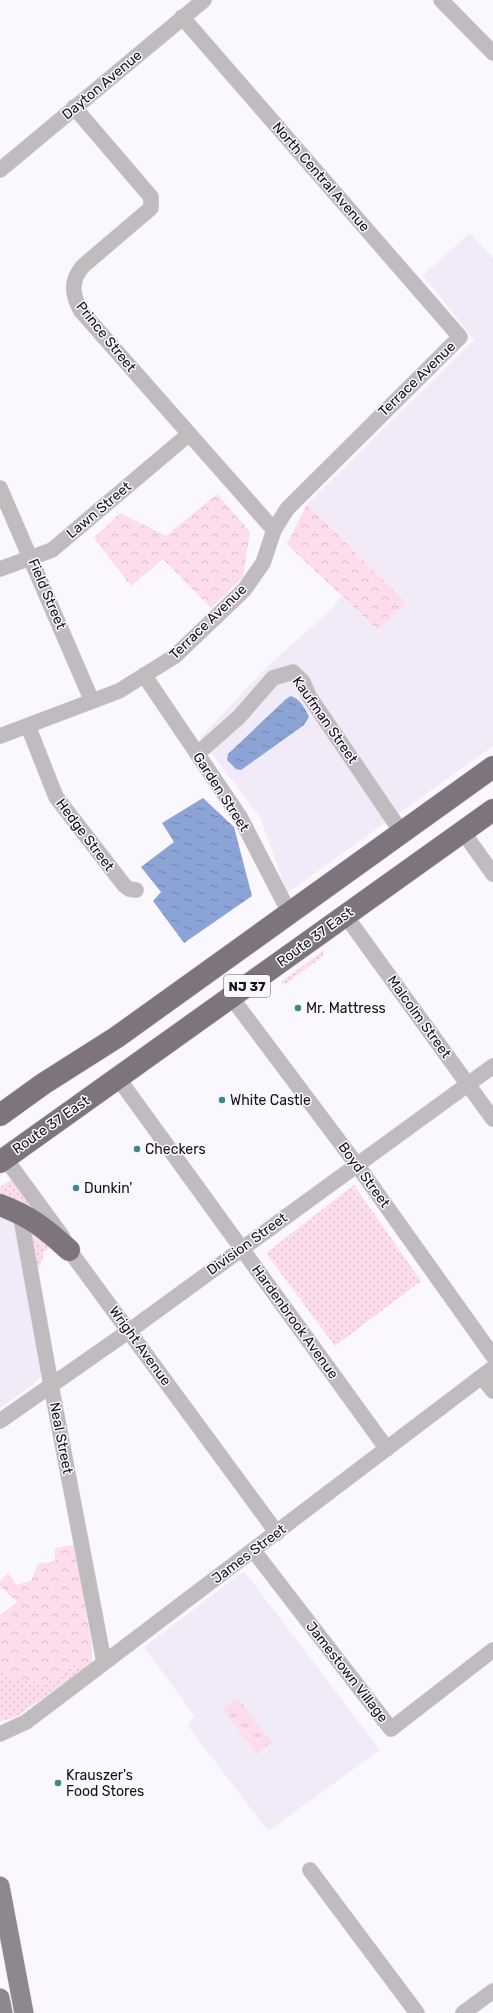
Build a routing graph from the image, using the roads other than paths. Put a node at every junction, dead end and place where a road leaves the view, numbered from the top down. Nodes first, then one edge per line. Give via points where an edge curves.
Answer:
1 (204, 0) edge
2 (441, 0) edge
3 (182, 17) junction
4 (493, 53) edge
5 (74, 107) junction
6 (0, 170) edge
7 (460, 337) joint
8 (189, 434) junction
9 (0, 488) edge
10 (274, 530) junction
11 (32, 558) junction
12 (0, 569) edge
13 (144, 675) junction
14 (92, 701) junction
15 (28, 726) junction
16 (0, 736) edge
17 (197, 754) junction
18 (493, 767) edge
19 (493, 810) edge
20 (463, 832) junction
21 (402, 833) junction
22 (493, 874) edge
23 (136, 890) dead end
24 (290, 914) junction
25 (345, 915) junction
26 (231, 997) junction
27 (493, 1066) edge
28 (118, 1078) junction
29 (468, 1085) junction
30 (0, 1115) edge
31 (493, 1119) edge
32 (3, 1160) edge
33 (357, 1165) junction
34 (10, 1209) edge
35 (241, 1247) junction
36 (69, 1250) junction
37 (129, 1331) junction
38 (493, 1356) edge
39 (487, 1373) edge
40 (51, 1385) junction
41 (493, 1391) edge
42 (0, 1421) edge
43 (387, 1449) junction
44 (277, 1533) junction
45 (253, 1550) junction
46 (493, 1650) edge
47 (104, 1662) junction
48 (0, 1734) edge
49 (310, 1870) dead end
50 (0, 1886) edge
51 (493, 1991) edge
52 (0, 1998) edge
53 (3, 2013) edge
54 (24, 2013) edge
55 (417, 2013) edge
56 (463, 2013) edge

1 - 3 street, Dayton Avenue
2 - 4 street
3 - 5 street, Dayton Avenue
3 - 7 street, North Central Avenue
5 - 6 street, Dayton Avenue
5 - 8 street, Prince Street via 151,197 151,208 83,266 76,275 74,300
7 - 10 street, Terrace Avenue via 287,509
8 - 10 street, Prince Street
8 - 11 street, Lawn Street via 52,550
9 - 11 street, Field Street
10 - 13 street, Terrace Avenue via 263,563 244,590 175,656
11 - 12 street, Lawn Street
11 - 14 street, Field Street
13 - 14 street, Terrace Avenue via 119,691
13 - 17 street, Garden Street
14 - 15 street, Terrace Avenue
15 - 16 street, Terrace Avenue
15 - 23 street, Hedge Street via 56,797 124,886
17 - 21 street, Kaufman Street via 239,717 274,678 293,672 303,682 309,696
17 - 24 street, Garden Street via 240,817
18 - 21 highway, NJ 37
19 - 20 highway, Route 37 East / NJ 37
20 - 22 street
20 - 25 highway, Route 37 East / NJ 37
21 - 24 highway, NJ 37
24 - 30 highway, NJ 37 via 117,1037
25 - 26 highway, Route 37 East / NJ 37
25 - 29 street, Malcolm Street
26 - 28 highway, Route 37 East / NJ 37
26 - 33 street, Boyd Street
27 - 29 street, Division Street
28 - 32 highway, Route 37 East / NJ 37
28 - 35 street, Hardenbrook Avenue
29 - 31 street, Malcolm Street
29 - 33 street, Division Street
32 - 36 street, Wright Avenue via 62,1236
33 - 35 street, Division Street
33 - 38 street, Boyd Street
34 - 36 highway via 42,1226
34 - 40 street, Neal Street
35 - 37 street, Division Street
35 - 43 street, Hardenbrook Avenue
36 - 37 street, Wright Avenue
37 - 40 street, Division Street
37 - 44 street, Wright Avenue
39 - 41 street
39 - 43 street, James Street
40 - 42 street, Division Street
40 - 47 street, Neal Street
43 - 44 street, James Street
44 - 45 street, James Street
45 - 46 street, Jamestown Village via 391,1729
45 - 47 street, James Street
47 - 48 street, James Street via 26,1722
49 - 55 street
50 - 54 main road
51 - 56 street
52 - 53 main road

